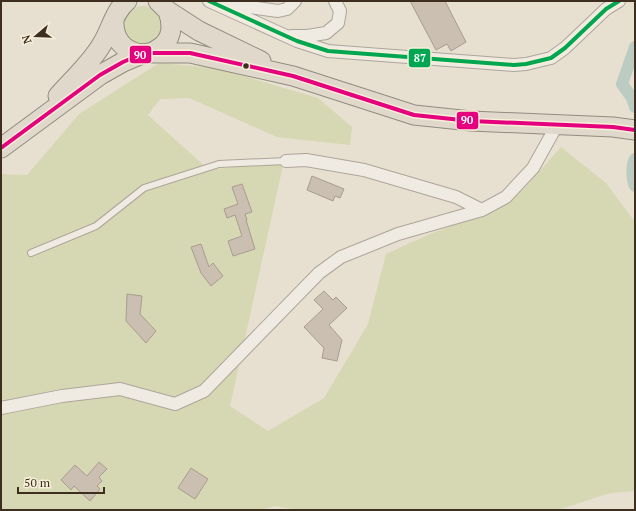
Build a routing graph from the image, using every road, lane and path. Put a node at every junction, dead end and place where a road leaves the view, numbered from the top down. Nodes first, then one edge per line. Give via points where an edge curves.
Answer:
1 (127, 1) edge
2 (210, 1) edge
3 (295, 1) edge
4 (336, 1) edge
5 (619, 1) edge
6 (163, 6) edge
7 (114, 20) junction
8 (286, 36) junction
9 (146, 54) junction
10 (293, 76) junction
11 (558, 125) junction
12 (27, 129) junction
13 (635, 130) edge
14 (1, 148) edge
15 (286, 161) joint
16 (482, 210) junction
17 (31, 253) dead end
18 (1, 408) edge

1 - 7 highway via 119,9
2 - 3 street via 278,11 287,9
2 - 8 street
4 - 8 street via 340,11 338,23 326,33
5 - 8 street via 606,9 551,58 526,64 328,51
6 - 9 highway via 171,19 169,36 161,47
6 - 10 highway via 199,31
7 - 9 highway via 118,40 128,50
7 - 12 highway via 94,56
9 - 10 highway via 190,53
9 - 12 highway via 123,62 100,75
10 - 11 highway via 414,115 471,121
11 - 13 highway
11 - 16 street via 533,168 506,197
12 - 14 highway
15 - 16 street via 306,160 364,170 456,197
15 - 17 lane via 219,164 144,188 96,226
16 - 18 street via 398,234 341,257 319,273 204,391 175,404 120,389 62,396

